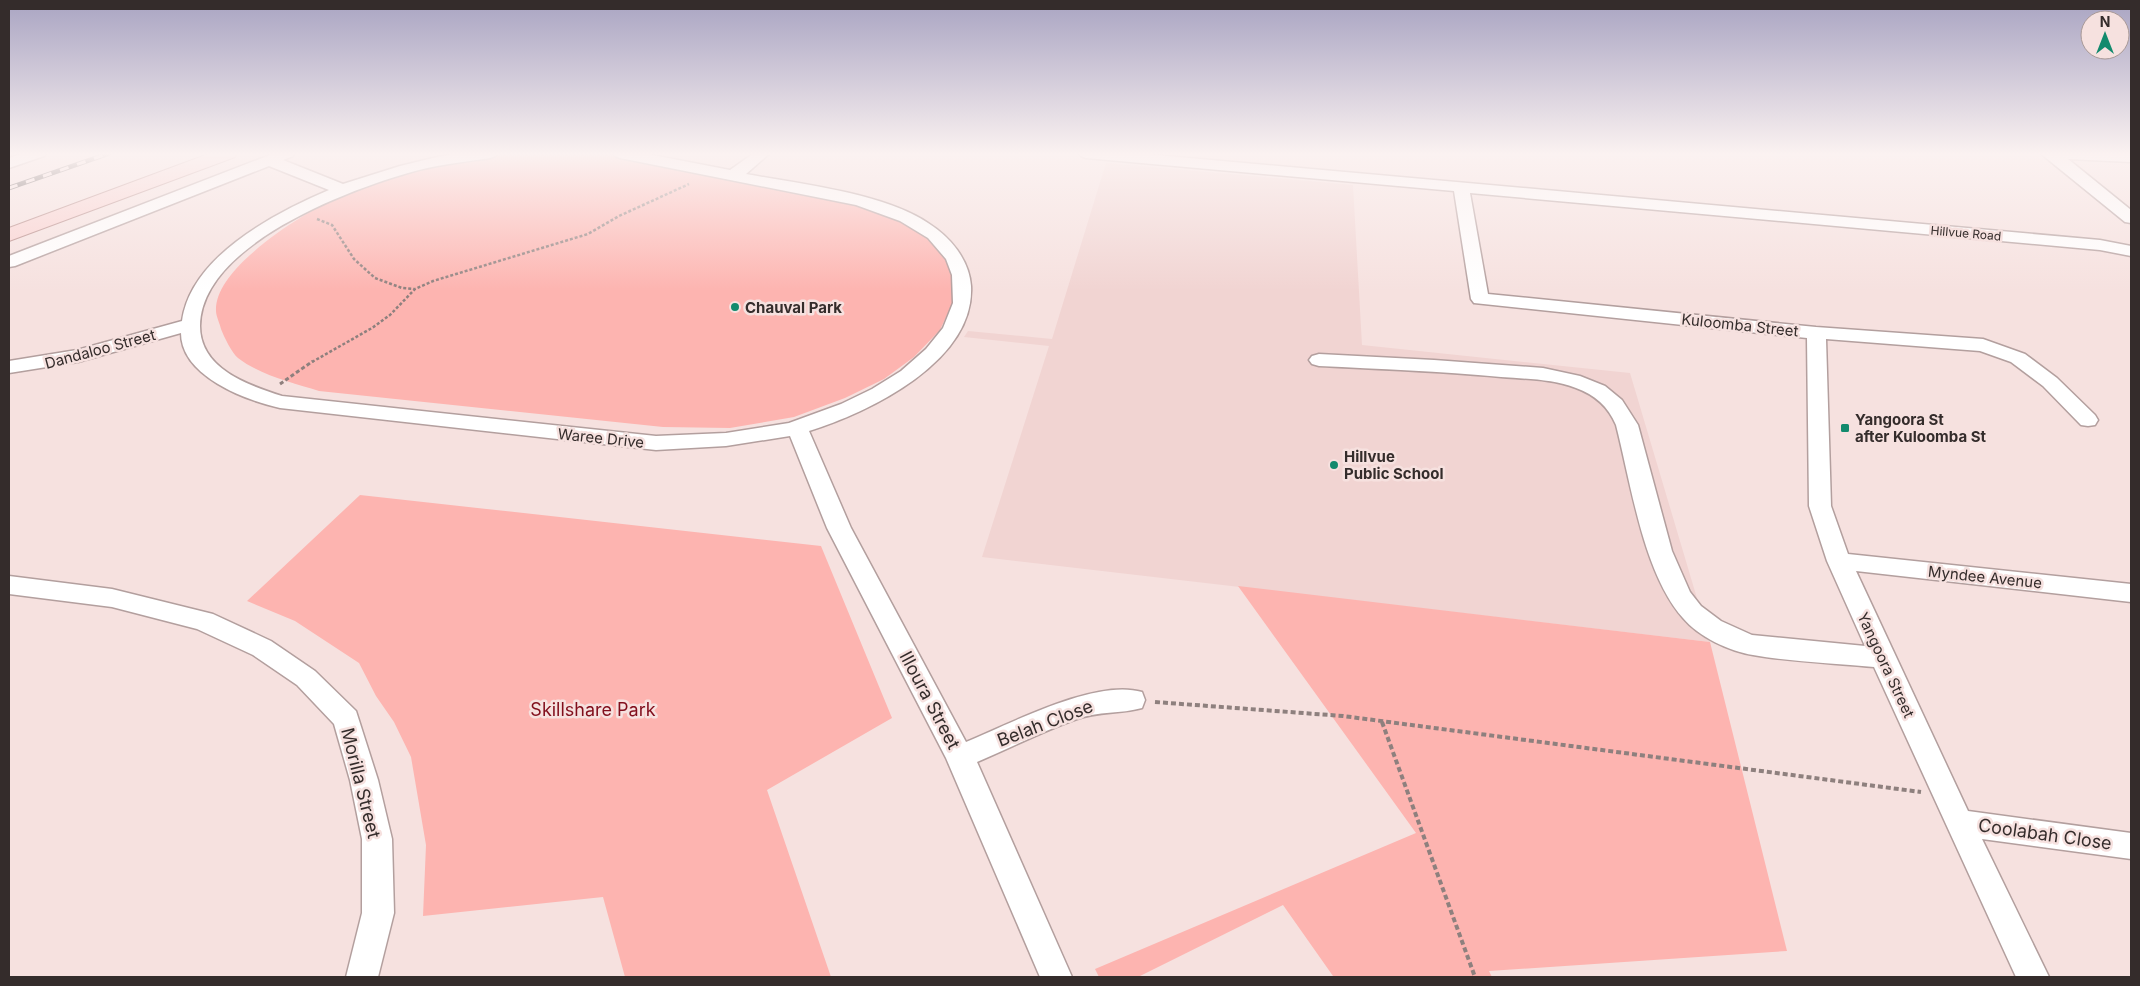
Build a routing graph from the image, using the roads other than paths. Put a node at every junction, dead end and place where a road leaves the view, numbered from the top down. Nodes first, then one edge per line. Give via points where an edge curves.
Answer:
1 (105, 199) edge
2 (170, 199) edge
3 (323, 199) edge
4 (849, 199) edge
5 (1463, 199) edge
6 (1584, 199) edge
7 (2107, 199) edge
8 (2131, 218) edge
9 (9, 235) edge
10 (2100, 245) junction
11 (2131, 245) edge
12 (2131, 251) edge
13 (9, 262) edge
14 (190, 324) junction
15 (1816, 333) junction
16 (1320, 360) dead end
17 (9, 367) edge
18 (2088, 420) dead end
19 (797, 427) junction
20 (1839, 562) junction
21 (9, 585) edge
22 (2131, 593) edge
23 (1883, 658) junction
24 (1132, 700) road end
25 (960, 757) junction
26 (1959, 822) junction
27 (2131, 846) edge
28 (362, 977) edge
29 (1056, 977) edge
30 (2033, 977) edge

1 - 9 main road
2 - 13 street
3 - 14 street, Waree Drive via 254,236 216,269 200,290
4 - 19 street, Waree Drive via 884,208 914,221 948,248 958,264 963,282 960,314 948,338 928,360 874,396
5 - 15 street, Kuloomba Street via 1480,299
6 - 10 street, Hillvue Road
7 - 8 street
10 - 11 street, Hillvue Road
10 - 12 street, Hillvue Road
14 - 17 street, Dandaloo Street via 72,358
14 - 19 street, Waree Drive via 192,347 205,365 238,388 280,402 314,408 656,444 699,444
15 - 18 street, Kuloomba Street via 1983,345 2018,358 2050,382
15 - 20 street, Yangoora Street via 1820,506
16 - 23 street via 1516,372 1580,382 1597,390 1622,411 1658,544 1673,582 1692,612 1712,627 1752,645
19 - 25 street, Illoura Street via 839,528
20 - 22 street, Myndee Avenue
20 - 23 street, Yangoora Street
21 - 28 street, Morilla Street via 112,598 204,621 262,648 306,678 346,719 377,839 378,913
23 - 26 street, Yangoora Street
24 - 25 street, Belah Close via 1072,709
25 - 29 street, Illoura Street
26 - 27 street, Coolabah Close
26 - 30 street, Yangoora Street

